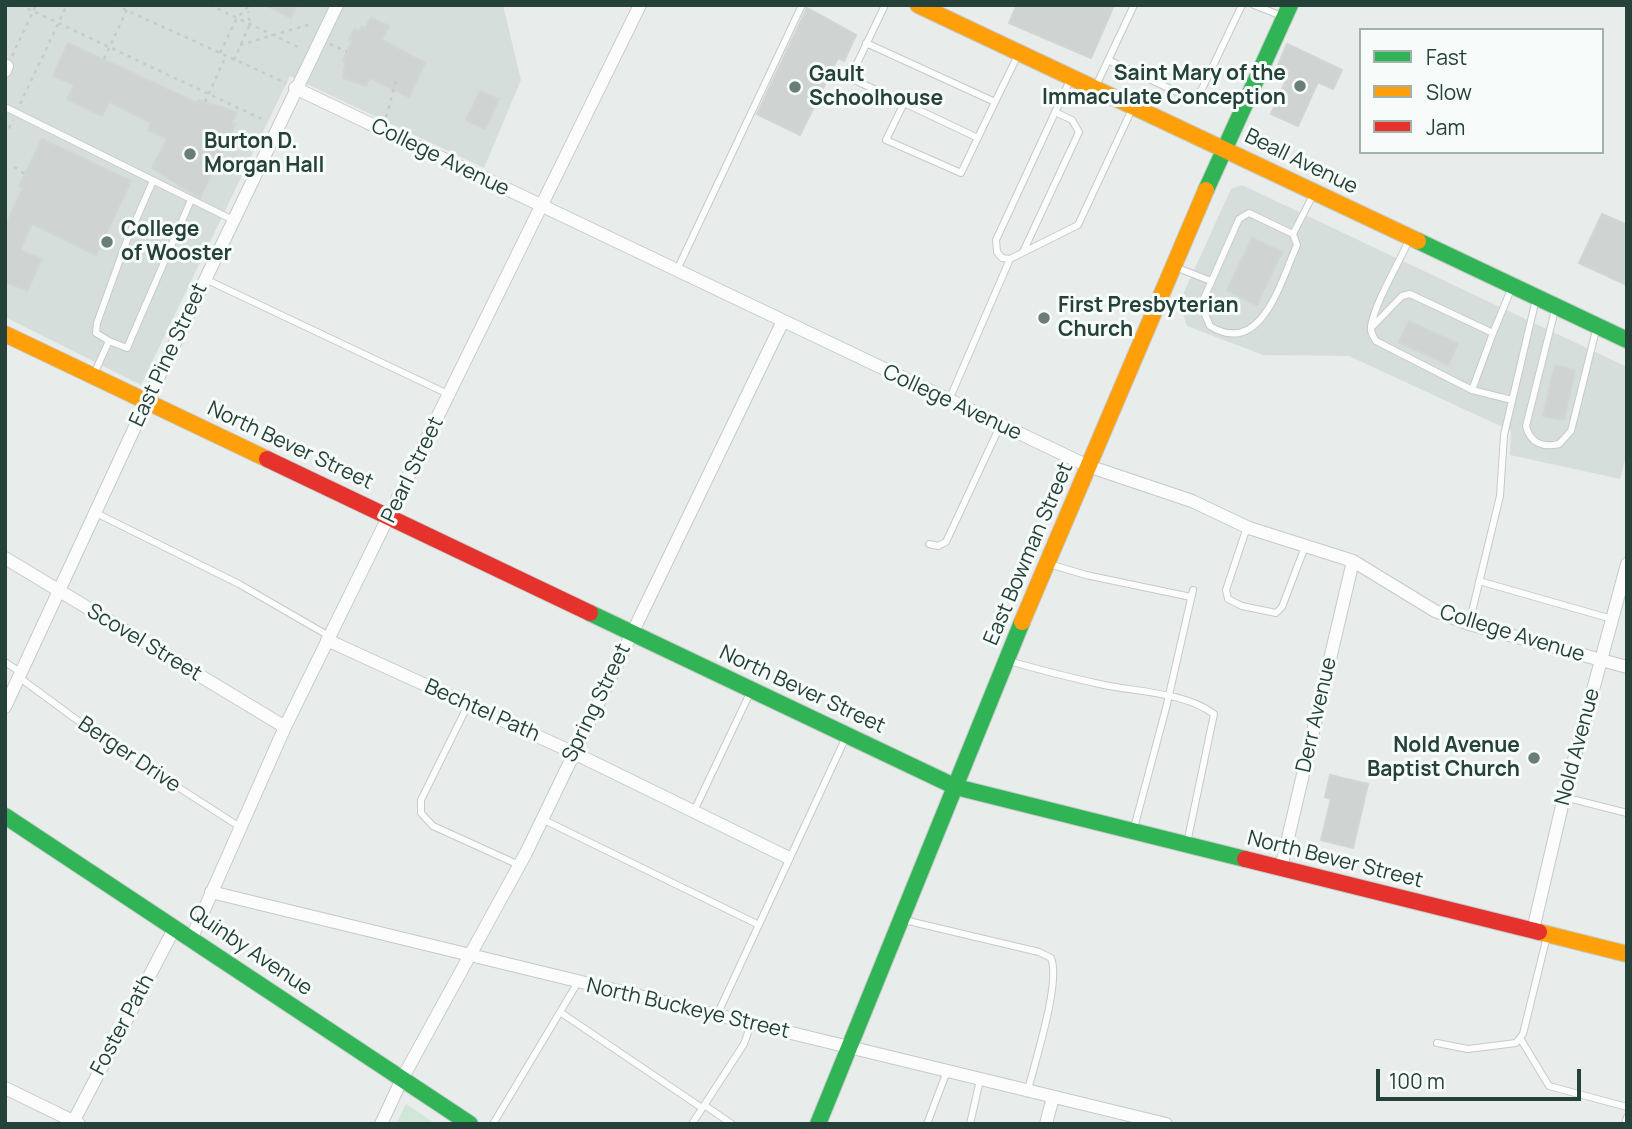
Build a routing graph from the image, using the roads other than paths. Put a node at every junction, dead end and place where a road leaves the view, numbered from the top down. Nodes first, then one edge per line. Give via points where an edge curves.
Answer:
1 (337, 5) edge
2 (640, 5) edge
3 (802, 5) edge
4 (885, 5) edge
5 (1134, 5) edge
6 (1242, 5) edge
7 (1255, 5) edge
8 (921, 6) edge
9 (1287, 11) edge
10 (866, 43) junction
11 (1019, 52) junction
12 (1108, 60) junction
13 (1072, 77) junction
14 (295, 88) junction
15 (1095, 88) junction
16 (995, 102) junction
17 (904, 103) junction
18 (1133, 106) junction
19 (5, 107) edge
20 (1055, 112) junction
21 (978, 138) junction
22 (1224, 148) junction
23 (153, 181) junction
24 (1314, 192) junction
25 (191, 200) junction
26 (542, 207) junction
27 (233, 220) junction
28 (1293, 234) junction
29 (1410, 238) junction
30 (1023, 252) junction
31 (1010, 259) junction
32 (1173, 267) junction
33 (676, 271) junction
34 (205, 279) junction
35 (1211, 281) junction
36 (1512, 287) junction
37 (1536, 299) junction
38 (1556, 308) junction
39 (782, 323) junction
40 (1597, 326) junction
41 (1371, 328) junction
42 (1493, 333) junction
43 (5, 334) edge
44 (1627, 340) edge
45 (109, 341) junction
46 (93, 376) junction
47 (1472, 390) junction
48 (450, 395) junction
49 (1512, 400) junction
50 (147, 401) junction
51 (948, 402) junction
52 (1000, 426) junction
53 (1088, 466) junction
54 (96, 513) junction
55 (390, 516) junction
56 (1247, 527) junction
57 (929, 544) dead end
58 (1306, 544) junction
59 (5, 558) edge
60 (1353, 561) junction
61 (1047, 563) junction
62 (1627, 564) edge
63 (1479, 581) junction
64 (60, 593) junction
65 (1612, 619) junction
66 (1469, 624) junction
67 (631, 633) junction
68 (328, 638) junction
69 (1007, 660) junction
70 (1601, 660) junction
71 (5, 662) edge
72 (1627, 667) edge
73 (21, 676) junction
74 (752, 689) junction
75 (1168, 698) junction
76 (468, 704) junction
77 (5, 707) edge
78 (285, 727) junction
79 (847, 734) junction
80 (572, 752) junction
81 (956, 787) junction
82 (1564, 796) junction
83 (694, 811) junction
84 (1627, 813) edge
85 (5, 816) edge
86 (541, 819) junction
87 (240, 827) junction
88 (1132, 833) junction
89 (1186, 846) junction
90 (787, 857) junction
91 (519, 865) junction
92 (1281, 868) junction
93 (211, 892) junction
94 (902, 919) junction
95 (757, 924) junction
96 (175, 927) junction
97 (1540, 932) junction
98 (192, 937) junction
99 (1627, 954) edge
100 (471, 955) junction
101 (578, 982) junction
102 (560, 1012) junction
103 (717, 1015) junction
104 (751, 1024) junction
105 (1520, 1038) junction
106 (1437, 1043) dead end
107 (842, 1045) junction
108 (947, 1071) junction
109 (402, 1079) junction
110 (980, 1080) junction
111 (5, 1088) edge
112 (1028, 1091) junction
113 (1053, 1097) junction
114 (703, 1106) junction
115 (1627, 1107) edge
116 (1627, 1117) edge
117 (1117, 1118) edge
118 (74, 1123) edge
119 (380, 1124) edge
120 (470, 1124) edge
121 (493, 1124) edge
122 (692, 1124) edge
123 (732, 1124) edge
124 (818, 1124) edge
125 (927, 1124) edge
126 (970, 1124) edge
127 (1046, 1124) edge
128 (1166, 1124) edge
129 (1625, 1124) edge

1 - 14 street, East Pine Street
2 - 26 street, Pearl Street
3 - 33 lane
4 - 10 lane
5 - 12 lane
6 - 12 lane via 1196,96 1188,97
7 - 9 lane
8 - 11 main road, Beall Avenue
9 - 22 main road, East Bowman Street
10 - 16 lane
10 - 17 lane via 850,78
11 - 13 main road, Beall Avenue
11 - 16 lane
12 - 15 lane
13 - 15 main road, Beall Avenue
13 - 20 lane
14 - 26 street, College Avenue
14 - 27 street, East Pine Street
15 - 18 main road, Beall Avenue
16 - 21 lane
17 - 21 lane
17 - 21 lane via 886,140 961,173
18 - 22 main road, Beall Avenue
18 - 30 lane via 1078,225
19 - 23 lane
20 - 30 lane via 1072,120 1079,132
20 - 31 lane via 996,240 997,252
22 - 24 main road, Beall Avenue
22 - 32 main road, East Bowman Street
23 - 25 lane
23 - 45 lane via 97,323 96,333
24 - 28 lane
24 - 29 main road, Beall Avenue
25 - 27 lane
25 - 45 lane via 127,348
26 - 33 street, College Avenue
26 - 48 street, Pearl Street
27 - 34 street, East Pine Street
28 - 35 lane via 1244,214
28 - 35 lane via 1297,245 1266,314 1239,335 1231,336 1208,323 1201,305
29 - 36 main road, Beall Avenue
29 - 41 lane
30 - 31 lane
31 - 51 lane
32 - 35 lane
32 - 53 main road, East Bowman Street
33 - 39 street, College Avenue
34 - 48 lane
34 - 50 street, East Pine Street
36 - 37 main road, Beall Avenue
36 - 42 lane
37 - 38 main road, Beall Avenue
37 - 49 lane
38 - 40 main road, Beall Avenue
38 - 40 lane via 1526,426 1528,436 1537,443 1559,444 1571,431
39 - 51 street, College Avenue
39 - 67 street, Spring Street
40 - 44 main road, Beall Avenue
41 - 42 lane via 1402,296 1410,294
41 - 47 lane via 1376,341
42 - 47 lane
43 - 46 main road, North Bever Street
45 - 46 lane
46 - 50 main road, North Bever Street
47 - 49 lane
48 - 55 street, Pearl Street
49 - 63 lane via 1504,435 1500,495
50 - 54 street, East Pine Street
50 - 55 main road, North Bever Street
51 - 52 street, College Avenue
52 - 53 street, College Avenue
52 - 57 lane via 946,542
53 - 56 street, College Avenue via 1192,501
53 - 61 main road, East Bowman Street
54 - 64 street, East Pine Street
54 - 68 lane via 239,584
55 - 67 main road, North Bever Street
55 - 68 street, Pearl Street
56 - 58 street, College Avenue
56 - 58 lane via 1226,590 1228,599 1242,606 1276,612 1282,607
58 - 60 street, College Avenue
59 - 64 street, Scovel Street
60 - 66 street, College Avenue via 1435,611
60 - 92 street, Derr Avenue
61 - 69 main road, East Bowman Street
61 - 75 lane via 1086,575 1192,594
62 - 65 street, Nold Avenue
63 - 65 lane
63 - 66 lane
64 - 73 street, East Pine Street
64 - 78 street, Scovel Street
65 - 70 street, Nold Avenue
66 - 70 street, College Avenue
67 - 74 main road, North Bever Street
67 - 80 street, Spring Street
68 - 76 street, Bechtel Path
68 - 78 street, Pearl Street
69 - 75 lane
69 - 81 main road, East Bowman Street
70 - 72 street, College Avenue
70 - 82 street, Nold Avenue
71 - 73 lane, Berger Drive
73 - 77 street, East Pine Street
73 - 87 lane, Berger Drive via 100,737
74 - 79 main road, North Bever Street
74 - 83 lane
75 - 88 lane
75 - 89 lane via 1204,706 1214,714
76 - 80 street, Bechtel Path
76 - 91 lane via 421,800 421,813 432,826
78 - 87 street, Pearl Street
79 - 81 main road, North Bever Street
79 - 90 lane
80 - 83 street, Bechtel Path
80 - 86 street, Spring Street
81 - 88 main road, North Bever Street
81 - 94 main road, East Bowman Street
82 - 84 lane
82 - 97 street, Nold Avenue
83 - 90 street, Bechtel Path
85 - 96 main road, Quinby Avenue
86 - 91 street, Spring Street
86 - 95 lane
87 - 93 street, Pearl Street
88 - 89 main road, North Bever Street
89 - 92 main road, North Bever Street
90 - 95 lane
91 - 100 street, Spring Street
92 - 97 main road, North Bever Street
93 - 98 street, Pearl Street
93 - 100 street, North Buckeye Street
94 - 107 main road, East Bowman Street
94 - 112 lane via 1051,958 1050,997
95 - 103 lane
96 - 98 main road, Quinby Avenue
96 - 118 street, Foster Path
97 - 99 main road, North Bever Street
97 - 105 lane
98 - 109 main road, Quinby Avenue
100 - 101 street, North Buckeye Street
100 - 109 street, Spring Street
101 - 102 lane
101 - 103 street, North Buckeye Street
102 - 114 lane
102 - 121 lane
103 - 104 street, North Buckeye Street
104 - 107 street, North Buckeye Street
104 - 114 lane via 744,1044
105 - 106 lane via 1516,1043 1468,1049
105 - 115 lane via 1549,1086
107 - 108 street, North Buckeye Street
107 - 124 main road, East Bowman Street
108 - 110 street, North Buckeye Street
108 - 125 lane
109 - 119 street, Spring Street
109 - 120 main road, Quinby Avenue
110 - 112 street, North Buckeye Street
110 - 126 lane
111 - 118 street
112 - 113 street, North Buckeye Street
113 - 117 street, North Buckeye Street
113 - 127 street
114 - 122 lane
114 - 123 lane
116 - 129 lane
117 - 128 street, North Buckeye Street

